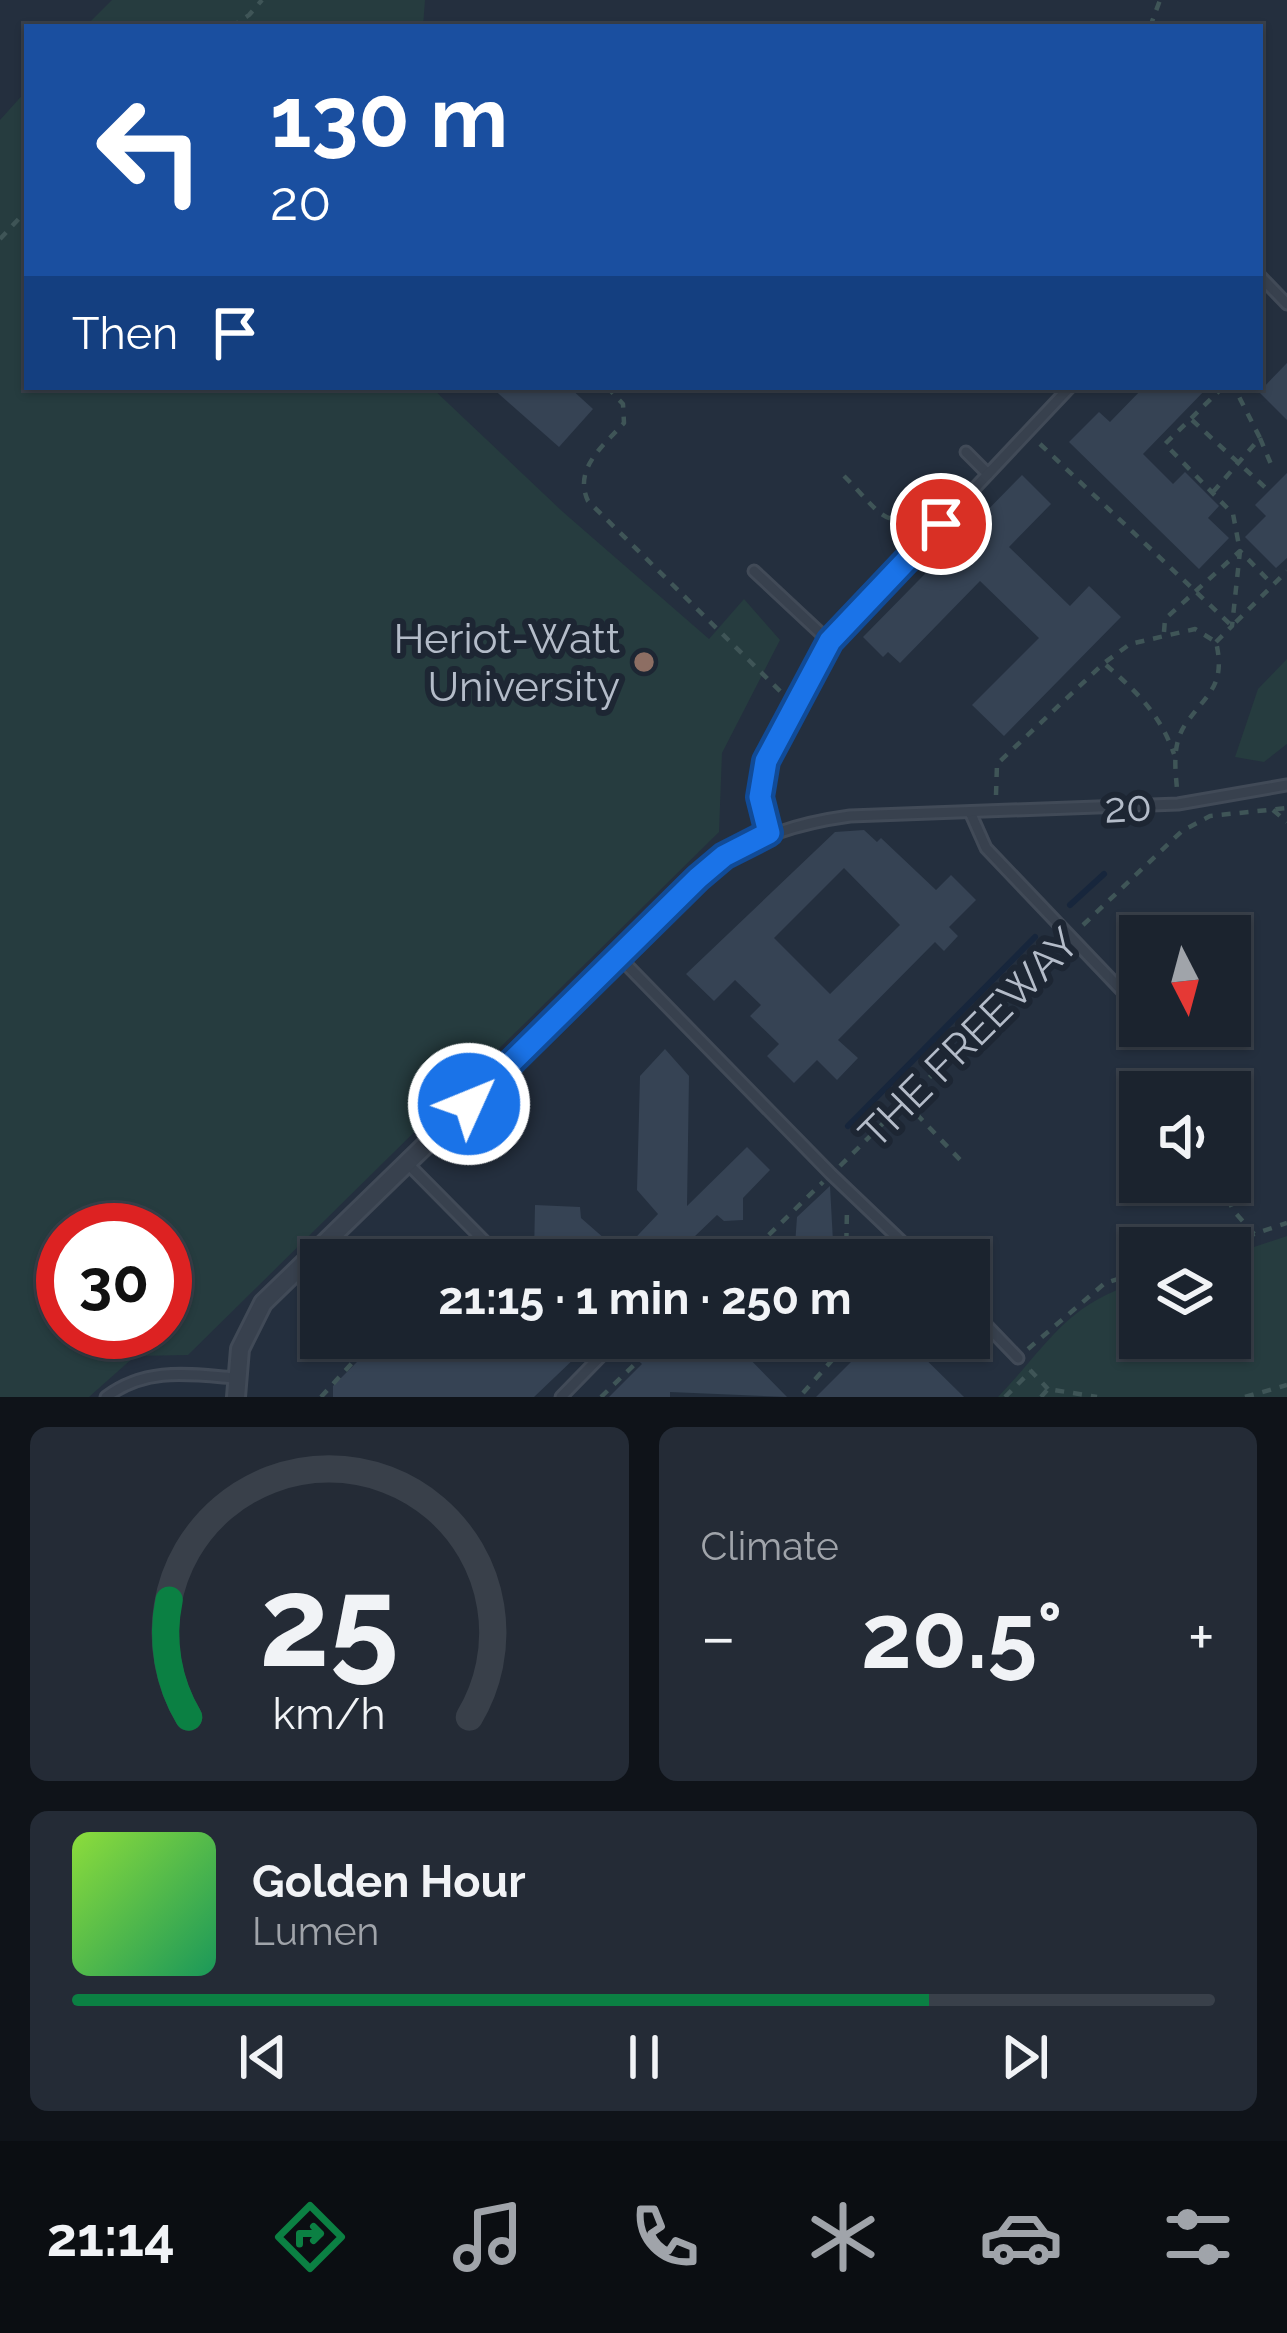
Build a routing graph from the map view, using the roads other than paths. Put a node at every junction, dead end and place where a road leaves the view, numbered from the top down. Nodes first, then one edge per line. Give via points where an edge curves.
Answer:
1 (1263, 279) edge
2 (1287, 304) edge
3 (1067, 390) edge
4 (966, 452) dead end
5 (988, 474) junction
6 (754, 571) dead end
7 (830, 641) junction
8 (1286, 787) edge
9 (970, 812) junction
10 (769, 833) junction
11 (620, 957) junction
12 (1119, 988) edge
13 (408, 1164) junction
14 (482, 1239) edge
15 (899, 1239) edge
16 (990, 1329) edge
17 (1018, 1358) road end
18 (599, 1359) edge
19 (236, 1378) junction
20 (106, 1397) edge
21 (236, 1397) edge
22 (561, 1397) edge

1 - 2 lane
3 - 5 lane
4 - 5 lane
5 - 7 lane
6 - 7 lane
7 - 10 lane via 766,761 760,797
8 - 9 lane, 20 via 1178,804
9 - 10 lane, 20 via 850,816
9 - 12 lane via 986,848
10 - 11 lane, 20 via 724,856
11 - 13 street
11 - 15 lane
13 - 14 lane
13 - 19 street via 263,1303 240,1349
16 - 17 lane
18 - 22 lane
19 - 20 lane via 142,1376
19 - 21 street

